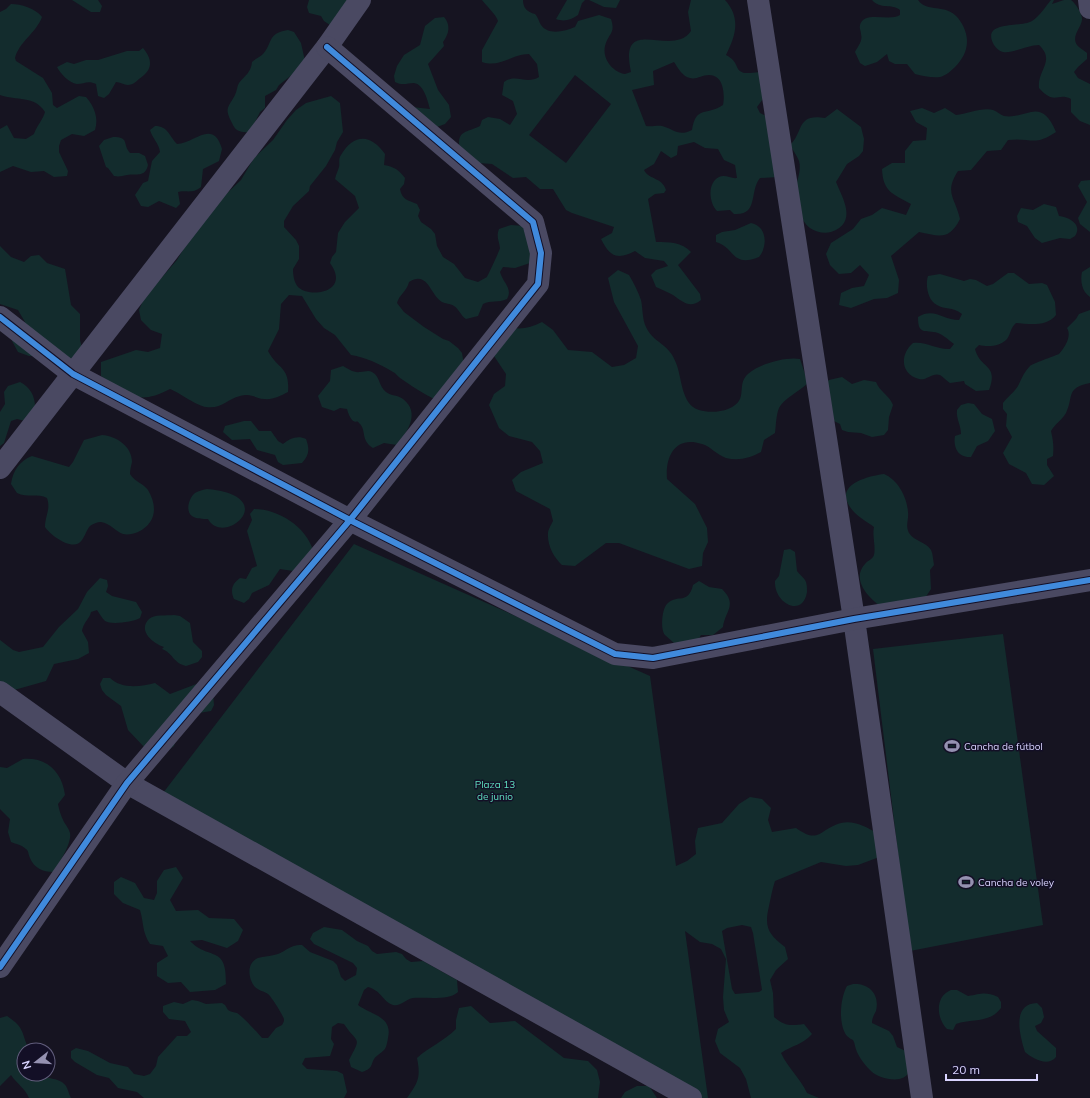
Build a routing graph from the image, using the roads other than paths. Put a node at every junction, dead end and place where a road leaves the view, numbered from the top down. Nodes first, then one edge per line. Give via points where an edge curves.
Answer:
1 (360, 0) edge
2 (758, 0) edge
3 (1089, 0) edge
4 (1090, 8) edge
5 (327, 47) junction
6 (0, 317) edge
7 (73, 374) junction
8 (0, 468) edge
9 (350, 520) junction
10 (1090, 580) edge
11 (854, 619) junction
12 (0, 692) edge
13 (128, 783) junction
14 (0, 967) edge
15 (691, 1098) edge
16 (922, 1098) edge

1 - 5 street
2 - 11 street
3 - 4 street
5 - 7 street
5 - 9 street via 533,222 541,253 538,284
6 - 7 street
7 - 8 street
7 - 9 street
9 - 11 street via 615,654 653,658
9 - 13 street
10 - 11 street
11 - 16 street
12 - 13 street
13 - 14 street
13 - 15 street

